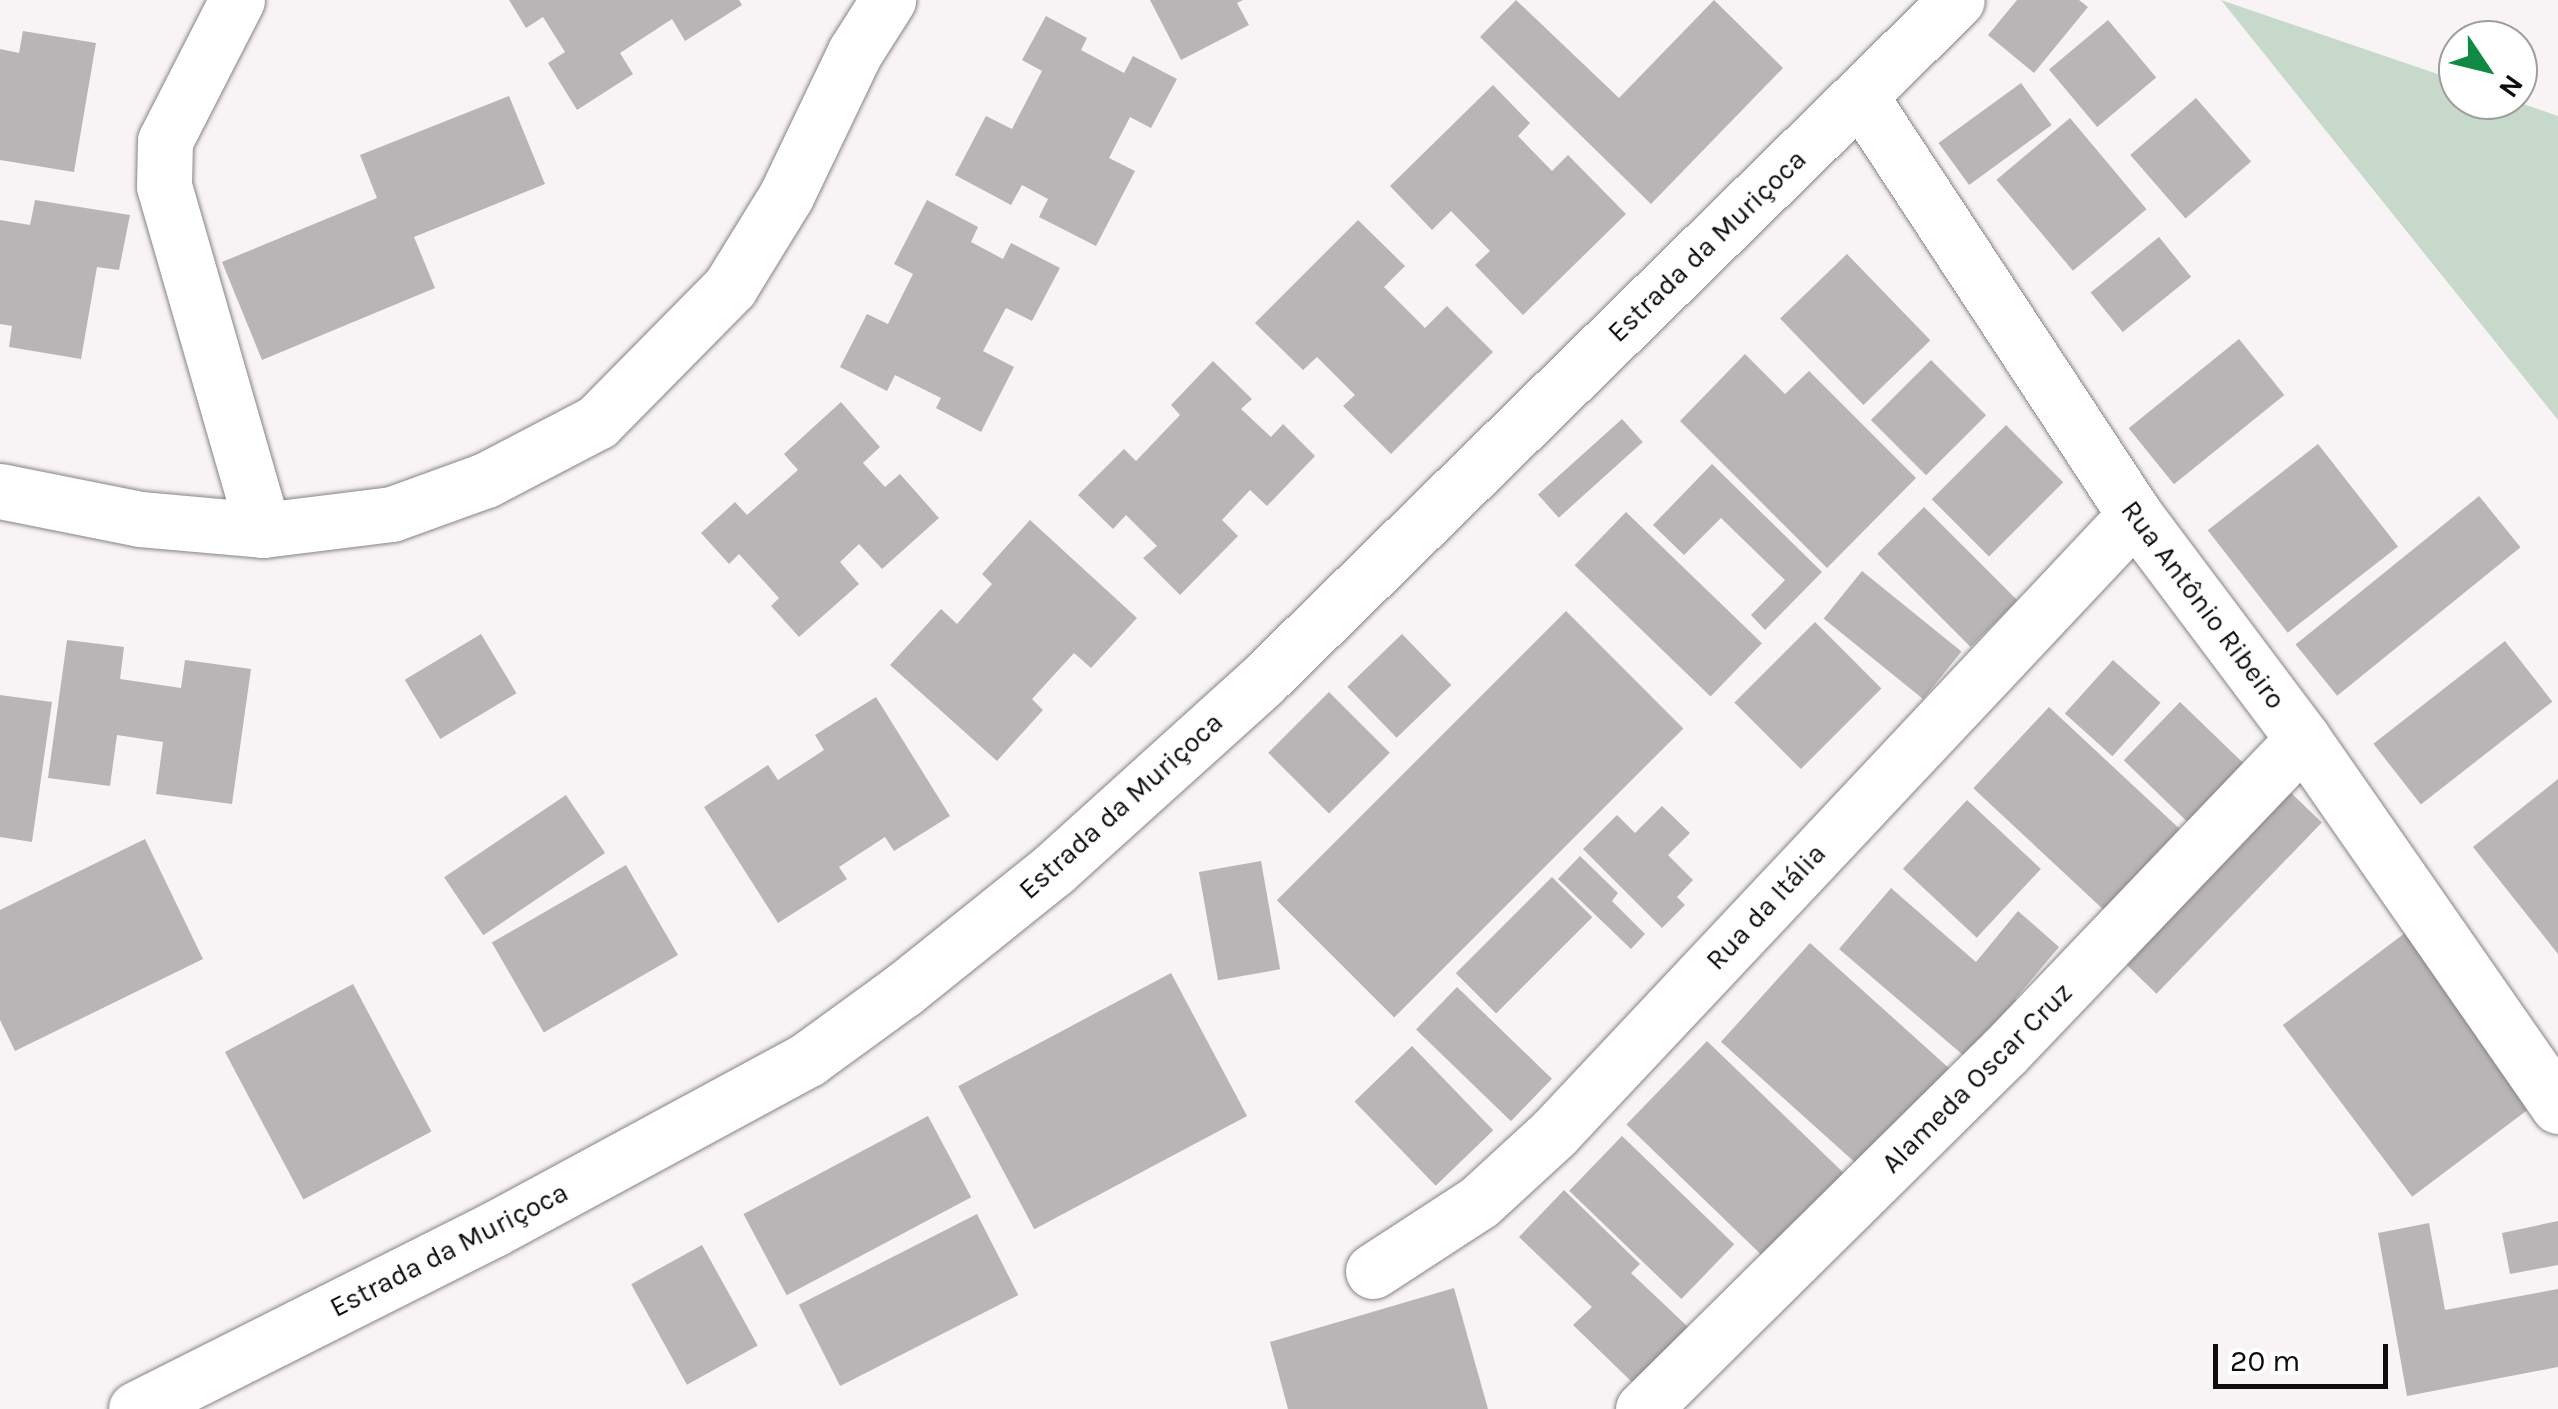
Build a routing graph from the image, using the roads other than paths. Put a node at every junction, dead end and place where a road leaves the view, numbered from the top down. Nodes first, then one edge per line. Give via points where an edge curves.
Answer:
1 (237, 0) edge
2 (888, 0) edge
3 (1957, 0) edge
4 (1860, 96) junction
5 (0, 491) edge
6 (2135, 515) junction
7 (263, 530) junction
8 (2304, 740) junction
9 (2558, 1106) edge
10 (1373, 1270) dead end
11 (136, 1409) edge
12 (1643, 1409) edge

1 - 7 street via 164,140 164,186
2 - 7 street via 855,52 786,196 730,287 597,422 486,480 392,514
3 - 4 street, Estrada da Muriçoca
4 - 6 street, Rua Antônio Ribeiro
4 - 11 street, Estrada da Muriçoca via 1260,682 1054,870 904,990 808,1060 494,1230
5 - 7 street via 140,519
6 - 8 street, Rua Antônio Ribeiro
6 - 10 street, Rua da Itália via 1554,1133 1479,1202
8 - 9 street, Rua Antônio Ribeiro
8 - 12 street, Alameda Oscar Cruz via 2005,1051

